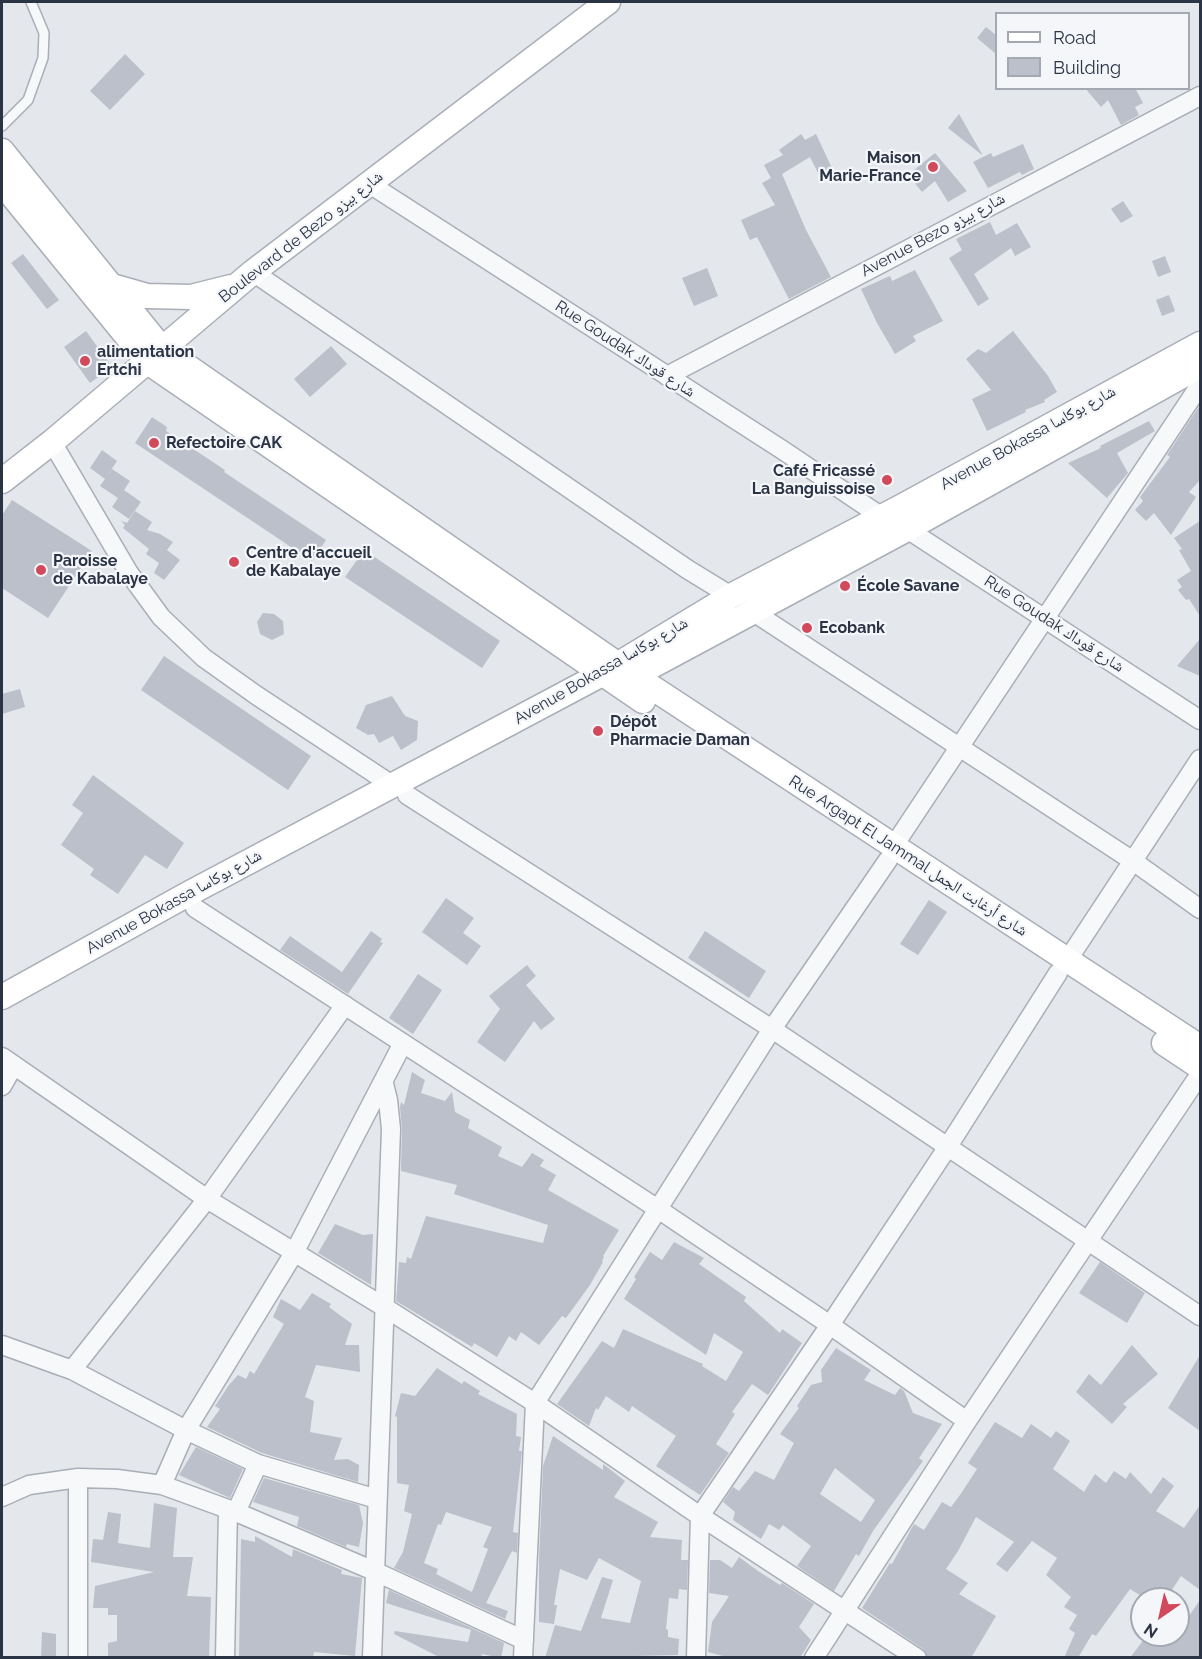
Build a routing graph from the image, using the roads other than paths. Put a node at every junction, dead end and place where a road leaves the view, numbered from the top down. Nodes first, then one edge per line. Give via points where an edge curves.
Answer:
1 (31, 2) edge
2 (608, 2) edge
3 (1200, 96) edge
4 (2, 126) edge
5 (2, 151) edge
6 (2, 183) edge
7 (368, 183) junction
8 (245, 279) junction
9 (112, 286) junction
10 (1200, 344) edge
11 (155, 355) junction
12 (1200, 366) edge
13 (667, 376) junction
14 (1200, 385) edge
15 (52, 442) junction
16 (2, 481) edge
17 (882, 516) junction
18 (907, 529) junction
19 (731, 596) junction
20 (752, 611) junction
21 (1045, 618) junction
22 (617, 674) junction
23 (1200, 720) edge
24 (958, 747) junction
25 (1200, 759) edge
26 (400, 790) junction
27 (890, 854) junction
28 (1133, 861) junction
29 (195, 908) junction
30 (1200, 909) edge
31 (1063, 967) junction
32 (2, 997) edge
33 (345, 1005) junction
34 (2, 1016) edge
35 (772, 1029) junction
36 (403, 1043) junction
37 (1200, 1047) edge
38 (8, 1061) edge
39 (1200, 1067) edge
40 (1200, 1074) edge
41 (384, 1084) junction
42 (2, 1086) edge
43 (947, 1148) junction
44 (207, 1199) junction
45 (658, 1209) junction
46 (1089, 1242) junction
47 (294, 1253) junction
48 (384, 1307) junction
49 (1200, 1316) edge
50 (830, 1325) junction
51 (2, 1345) edge
52 (72, 1370) junction
53 (534, 1403) junction
54 (967, 1421) junction
55 (186, 1430) junction
56 (258, 1464) junction
57 (78, 1478) junction
58 (162, 1485) junction
59 (2, 1497) edge
60 (377, 1499) junction
61 (232, 1510) junction
62 (700, 1516) junction
63 (374, 1571) junction
64 (844, 1609) junction
65 (524, 1648) edge
66 (78, 1658) edge
67 (225, 1658) edge
68 (372, 1658) edge
69 (696, 1658) edge
70 (814, 1658) edge
71 (917, 1658) edge

1 - 4 lane via 44,33 44,58 28,100
2 - 7 street, Boulevard de Bezo شارع بيزو
3 - 13 street, Avenue Bezo شارع بيزو
5 - 9 street
6 - 11 street
7 - 8 street, Boulevard de Bezo شارع بيزو
7 - 13 street, Rue Goudak شارع قوداك
8 - 9 street via 192,297 147,296
8 - 11 street, Boulevard de Bezo شارع بيزو
8 - 19 street
9 - 11 street
10 - 17 street, Avenue Bokassa شارع بوكاسا
11 - 15 street, Boulevard de Bezo شارع بيزو
11 - 22 street, Rue Argapt El Jammal شارع أرغابت الجمل
12 - 18 street, Avenue Bokassa شارع بوكاسا
13 - 17 street, Rue Goudak شارع قوداك
14 - 21 street
15 - 16 street, Boulevard de Bezo شارع بيزو
15 - 26 street via 129,573 161,617 204,658
17 - 19 street, Avenue Bokassa شارع بوكاسا
18 - 20 street, Avenue Bokassa شارع بوكاسا
18 - 21 street, Rue Goudak شارع قوداك
19 - 22 street, Avenue Bokassa شارع بوكاسا
20 - 22 street, Avenue Bokassa شارع بوكاسا
20 - 24 street
21 - 23 street, Rue Goudak شارع قوداك
21 - 24 street
22 - 26 street, Avenue Bokassa شارع بوكاسا
22 - 27 street, Rue Argapt El Jammal شارع أرغابت الجمل
24 - 27 street
24 - 28 street
25 - 28 street
26 - 29 street, Avenue Bokassa شارع بوكاسا
26 - 32 street, Avenue Bokassa شارع بوكاسا via 188,894
26 - 35 street
27 - 31 street, Rue Argapt El Jammal شارع أرغابت الجمل
27 - 35 street
28 - 30 street
28 - 31 street
29 - 33 street
29 - 34 street, Avenue Bokassa شارع بوكاسا
31 - 37 street, Rue Argapt El Jammal شارع أرغابت الجمل
31 - 39 street, Rue Argapt El Jammal شارع أرغابت الجمل
31 - 43 street
33 - 36 street
33 - 44 street
35 - 43 street
35 - 45 street
36 - 41 street
36 - 45 street
38 - 42 street
38 - 44 street
40 - 46 street
41 - 47 street
41 - 48 street via 391,1129
43 - 46 street
43 - 50 street
44 - 47 street
44 - 52 street
45 - 50 street
45 - 53 street
46 - 49 street
46 - 54 street
47 - 48 street
47 - 55 street
48 - 53 street
48 - 60 street
50 - 54 street
50 - 62 street
51 - 52 street
52 - 55 street
53 - 62 street
53 - 65 street
54 - 64 street
55 - 56 street
55 - 58 street
56 - 60 street
56 - 61 street
57 - 58 street
57 - 59 street via 29,1485
57 - 66 street
58 - 61 street
60 - 63 street
61 - 63 street
61 - 67 street
62 - 64 street
62 - 69 street
63 - 65 street
63 - 68 street
64 - 70 street
64 - 71 street

